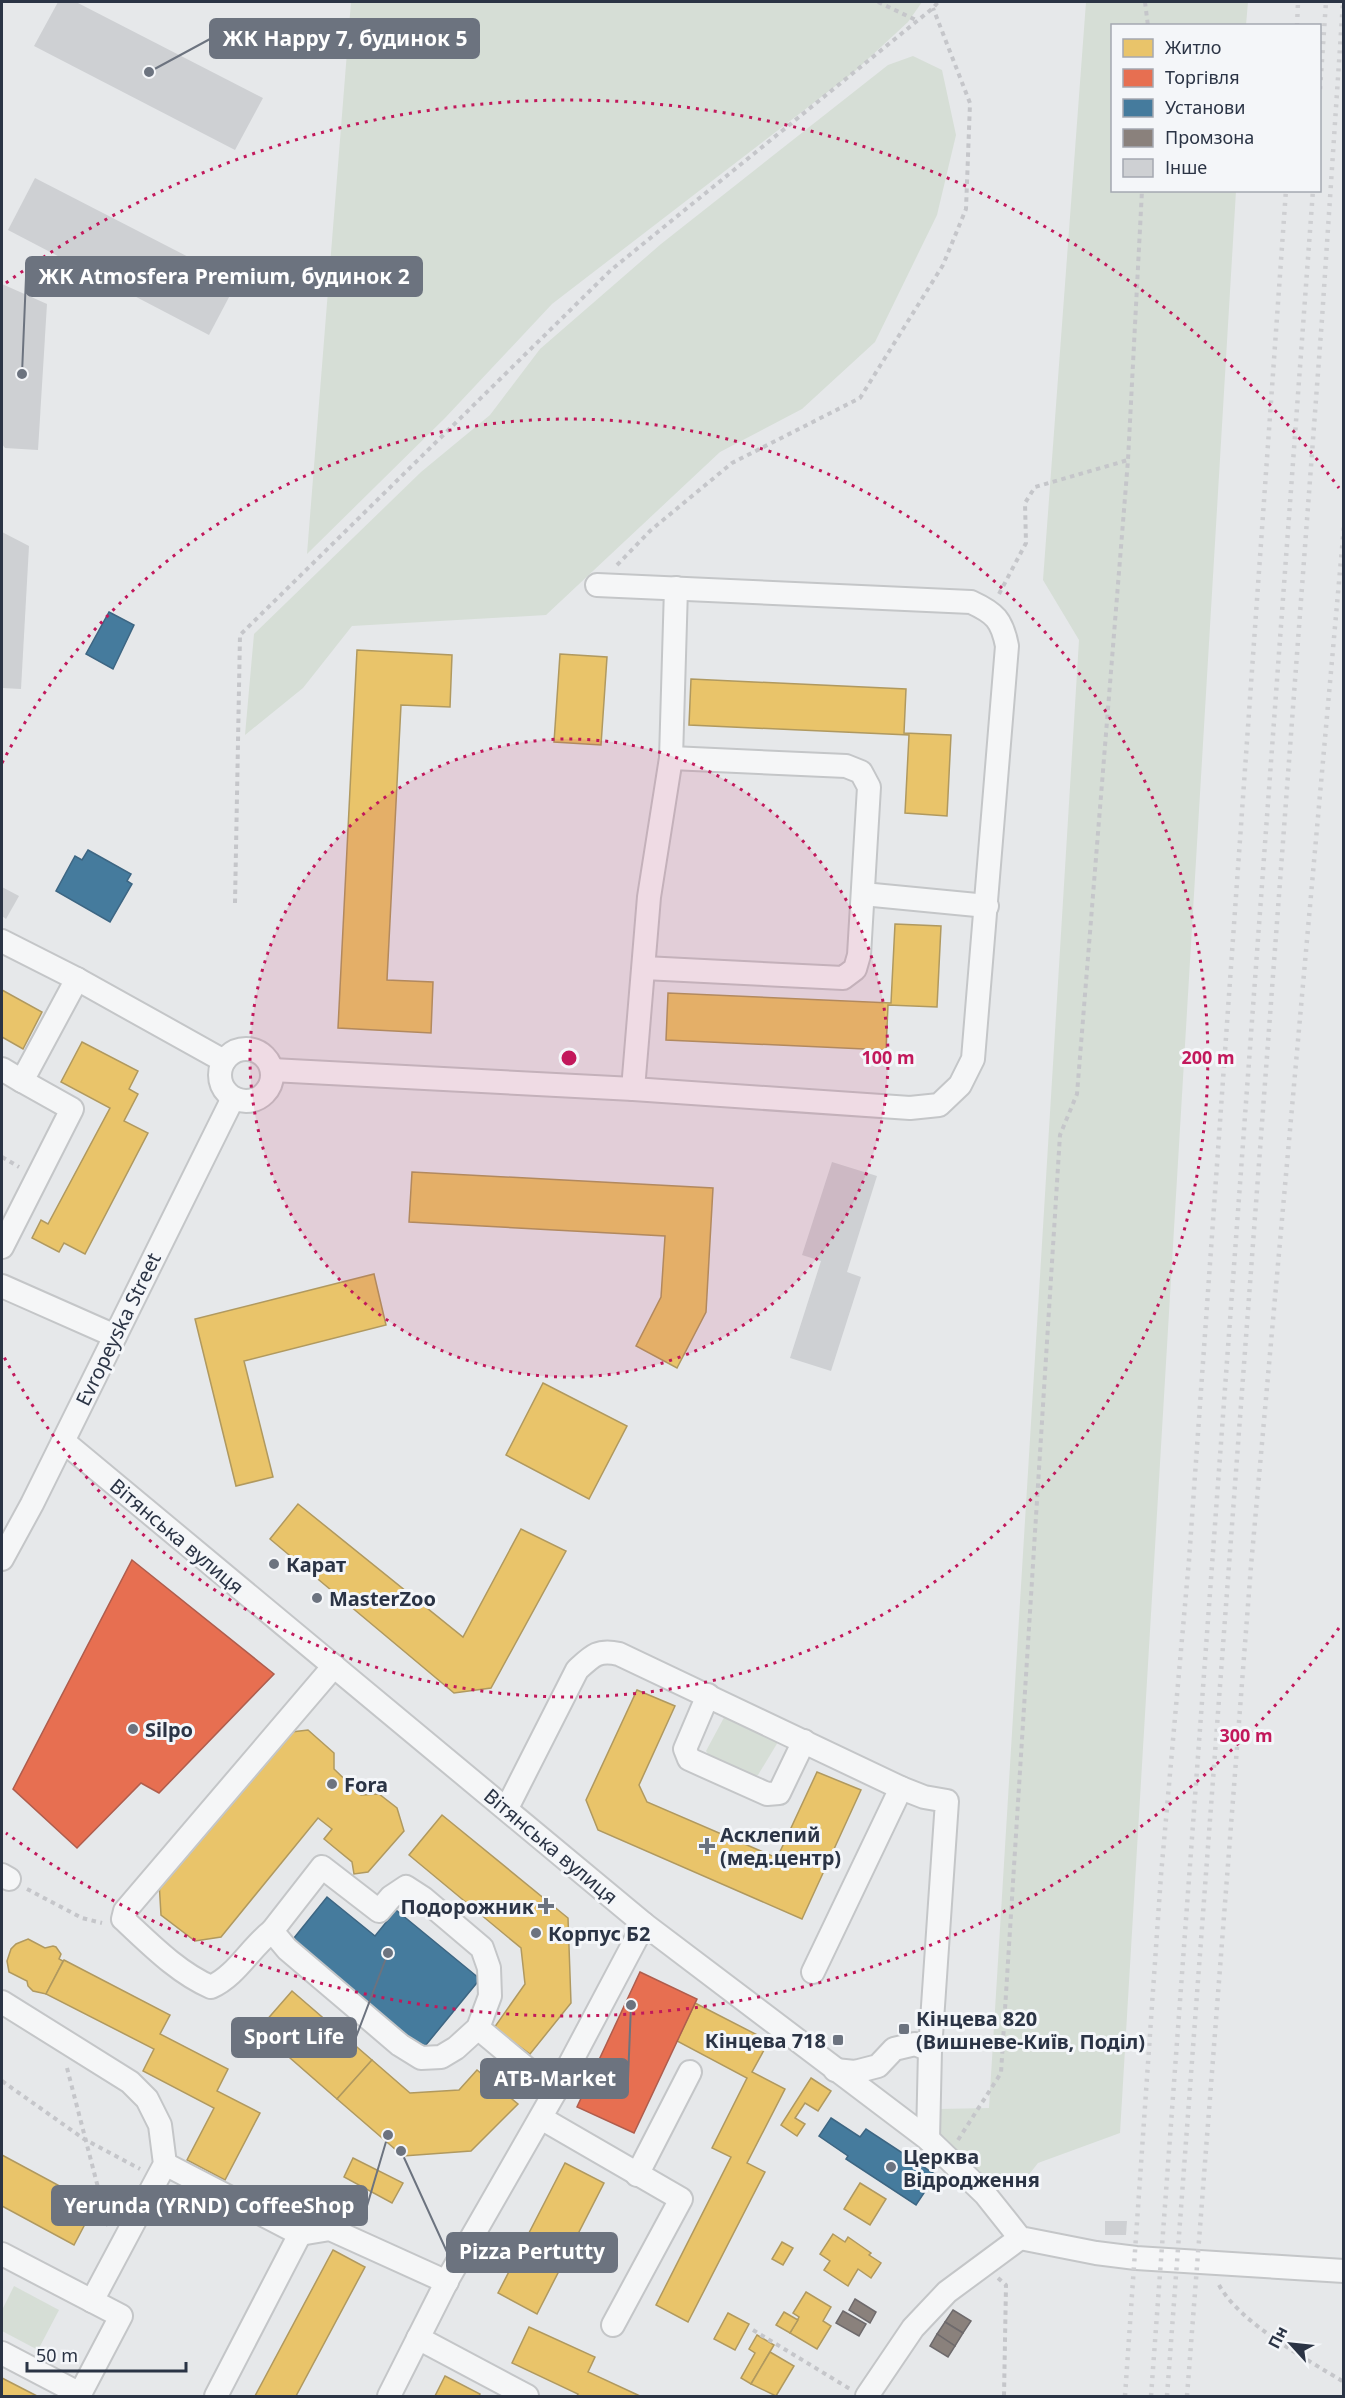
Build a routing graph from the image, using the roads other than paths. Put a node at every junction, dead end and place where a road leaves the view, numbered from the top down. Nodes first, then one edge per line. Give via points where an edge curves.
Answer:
1 (597, 585) road end
2 (676, 588) junction
3 (671, 758) junction
4 (862, 894) junction
5 (987, 906) junction
6 (2, 941) edge
7 (644, 968) junction
8 (77, 979) junction
9 (224, 1061) junction
10 (2, 1069) edge
11 (272, 1070) junction
12 (22, 1081) junction
13 (633, 1089) junction
14 (233, 1098) junction
15 (2, 1247) edge
16 (2, 1286) edge
17 (115, 1336) junction
18 (63, 1441) junction
19 (2, 1558) edge
20 (334, 1666) junction
21 (708, 1695) junction
22 (804, 1741) junction
23 (901, 1788) junction
24 (507, 1808) junction
25 (644, 1924) junction
26 (272, 1931) junction
27 (813, 1972) dead end
28 (2, 2002) edge
29 (478, 2028) junction
30 (930, 2050) junction
31 (835, 2070) junction
32 (690, 2072) dead end
33 (555, 2092) junction
34 (541, 2118) junction
35 (928, 2139) junction
36 (161, 2171) junction
37 (637, 2175) junction
38 (300, 2234) junction
39 (1020, 2238) junction
40 (2, 2254) edge
41 (1344, 2271) edge
42 (447, 2282) junction
43 (92, 2301) junction
44 (613, 2325) dead end
45 (418, 2338) junction
46 (2, 2353) edge
47 (860, 2393) edge
48 (216, 2397) edge
49 (389, 2397) edge
50 (527, 2397) edge

1 - 2 street
2 - 3 street
2 - 5 street via 971,602 990,611 1004,628 1007,646
3 - 4 street via 846,766 861,772 869,787
3 - 7 street via 649,897
4 - 5 street
4 - 7 street via 859,955 855,969 843,978
5 - 13 street via 973,1059 960,1085 939,1105 910,1108
6 - 8 street
7 - 13 street
8 - 9 street
8 - 12 street
9 - 11 street via 238,1050 255,1051
9 - 14 street via 220,1068 221,1086
10 - 12 street
11 - 13 street
11 - 14 street via 265,1094 249,1102
12 - 15 street via 72,1109
14 - 17 street, Evropeyska Street
16 - 17 street
17 - 18 street, Evropeyska Street
18 - 19 street, Evropeyska Street
18 - 20 street, Вітянська вулиця
20 - 24 street, Вітянська вулиця
20 - 26 street via 125,1911 123,1919 196,1981 211,1987 222,1982
21 - 22 street
21 - 22 street via 685,1749 689,1759 767,1794 779,1792
21 - 24 street via 619,1654 605,1651 591,1657 577,1670
22 - 23 street
23 - 27 street
23 - 30 street via 947,1801
24 - 25 street, Вітянська вулиця
25 - 31 street, Вітянська вулиця
25 - 33 street
26 - 29 street via 287,1949 400,2045 421,2058 441,2057
26 - 29 street via 322,1867 379,1911 406,1887 482,1947 489,1968 490,1996
28 - 36 street via 130,2082 147,2099 160,2125
29 - 33 street
30 - 31 street via 915,2044 894,2049 878,2066 855,2072
30 - 35 street
31 - 35 street, Вітянська вулиця
32 - 37 street
33 - 34 street
34 - 37 street
34 - 42 street
35 - 39 street, Вітянська вулиця via 985,2194
36 - 38 street
36 - 43 street
37 - 44 street via 681,2199
38 - 42 street via 330,2229
38 - 48 street
39 - 41 street via 1112,2255
39 - 47 street via 947,2292
40 - 43 street
42 - 45 street
43 - 46 street via 121,2316 80,2394
45 - 49 street
45 - 50 street

